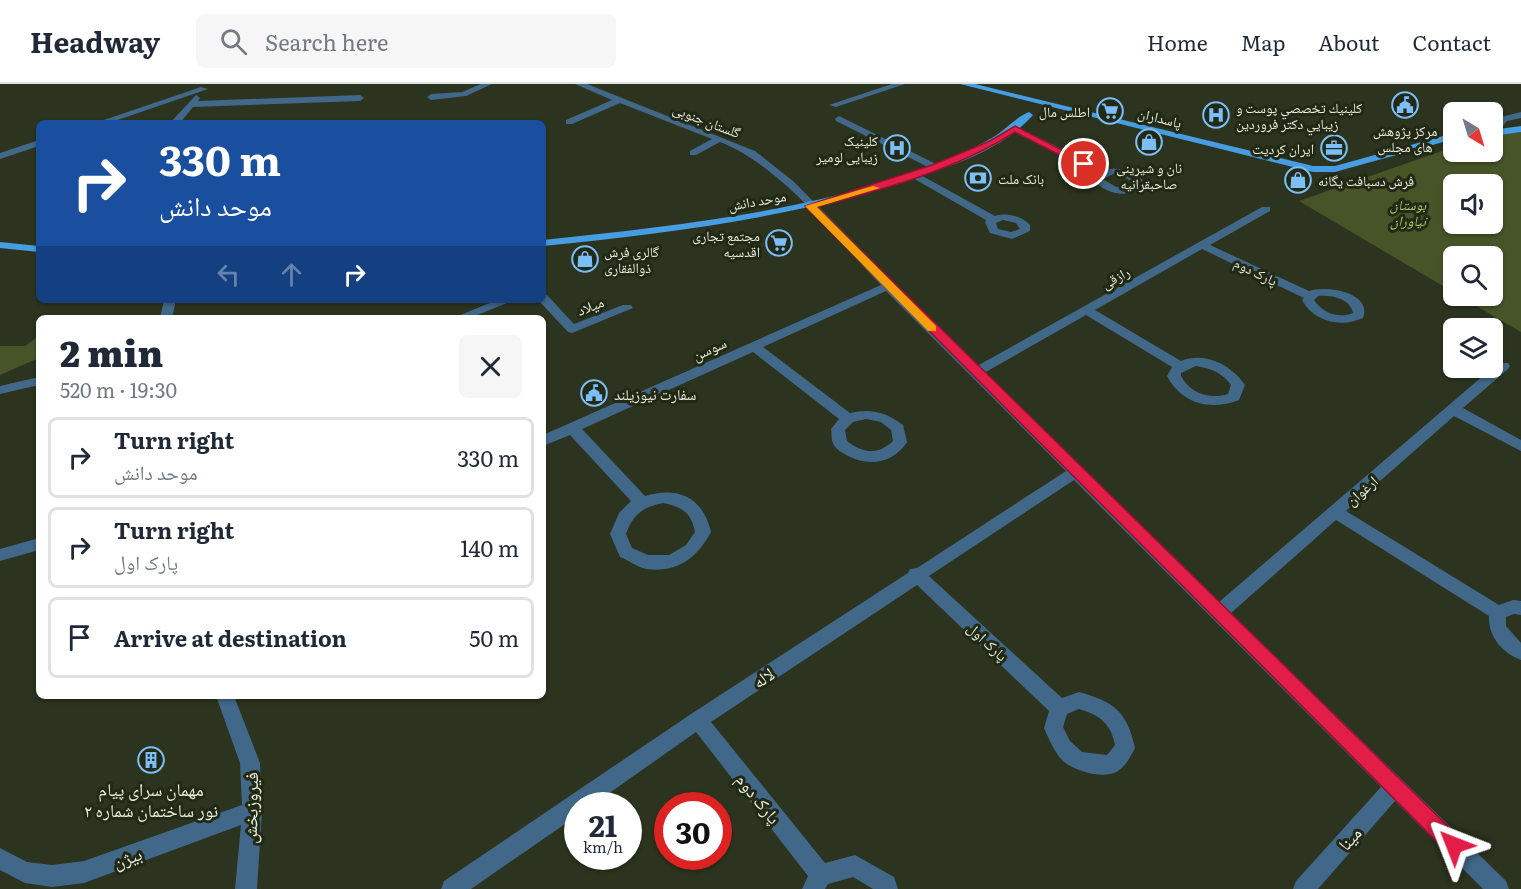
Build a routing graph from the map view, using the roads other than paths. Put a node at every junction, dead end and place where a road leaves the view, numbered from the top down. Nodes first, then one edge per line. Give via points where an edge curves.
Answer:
1 (488, 84) edge
2 (581, 84) edge
3 (901, 84) edge
4 (964, 84) edge
5 (206, 87) edge
6 (1011, 95) junction
7 (431, 97) dead end
8 (360, 98) dead end
9 (619, 100) junction
10 (191, 104) junction
11 (833, 105) dead end
12 (1521, 115) edge
13 (1029, 116) junction
14 (839, 119) dead end
15 (109, 120) edge
16 (178, 120) edge
17 (1503, 120) edge
18 (569, 122) dead end
19 (1521, 127) edge
20 (1503, 128) edge
21 (1015, 129) junction
22 (720, 139) junction
23 (1443, 139) edge
24 (36, 144) edge
25 (1443, 146) edge
26 (693, 153) dead end
27 (0, 156) edge
28 (935, 167) junction
29 (1102, 173) dead end
30 (914, 175) junction
31 (810, 206) junction
32 (1266, 209) dead end
33 (993, 219) dead end
34 (546, 244) edge
35 (0, 245) edge
36 (1202, 245) junction
37 (36, 249) edge
38 (888, 286) junction
39 (1310, 296) dead end
40 (546, 301) edge
41 (499, 303) edge
42 (627, 308) dead end
43 (1086, 310) junction
44 (467, 315) edge
45 (754, 346) junction
46 (1179, 366) dead end
47 (978, 371) junction
48 (1489, 378) edge
49 (36, 382) edge
50 (3, 390) dead end
51 (1453, 409) junction
52 (848, 418) dead end
53 (572, 428) junction
54 (546, 440) edge
55 (1521, 446) edge
56 (1075, 472) junction
57 (641, 502) junction
58 (1335, 512) junction
59 (36, 545) edge
60 (0, 555) edge
61 (916, 574) junction
62 (1521, 608) edge
63 (1498, 613) junction
64 (1219, 614) junction
65 (1521, 652) edge
66 (226, 699) edge
67 (1059, 708) dead end
68 (698, 720) junction
69 (1395, 787) junction
70 (252, 811) junction
71 (0, 859) edge
72 (817, 882) edge
73 (453, 888) edge
74 (246, 889) edge
75 (888, 889) edge
76 (1304, 889) edge
77 (1498, 889) edge

1 - 7 street via 463,94
2 - 9 street, گلستان جنوبی
3 - 11 street
4 - 6 main road, پاسداران
5 - 10 street
5 - 15 street
6 - 13 main road
6 - 23 main road, پاسداران via 1313,169 1335,169
8 - 10 street
9 - 18 street
9 - 22 street, گلستان جنوبی
10 - 16 street
12 - 17 street
13 - 21 main road, موحد دانش
13 - 25 main road, پاسداران via 1076,114 1331,178
14 - 28 street
19 - 20 main road
21 - 28 main road, موحد دانش
21 - 29 street
22 - 26 street
22 - 31 street, گلستان جنوبی via 752,153
24 - 27 street
28 - 30 main road, موحد دانش
30 - 31 main road, موحد دانش
30 - 33 street
31 - 34 main road, موحد دانش via 750,218
31 - 38 street, گلستان جنوبی
32 - 36 street, رازقی
35 - 37 main road
36 - 39 street, پارک دوم
36 - 43 street, رازقی
38 - 45 street, سوسن
38 - 47 street, گلستان جنوبی
40 - 42 street, میلاد via 572,329
41 - 44 street
43 - 46 street
43 - 47 street, رازقی
45 - 52 street
45 - 53 street, سوسن
47 - 56 street, گلستان جنوبی
48 - 51 street, ارغوان
49 - 50 street
51 - 55 street
51 - 58 street, ارغوان
53 - 54 street, سوسن
53 - 57 street
56 - 61 street, لاله
56 - 64 street, گلستان جنوبی
57 - 57 street via 624,516 618,534 626,552 646,562 671,561 692,550 703,532 700,514 685,501 663,497
58 - 63 street
58 - 64 street, ارغوان
59 - 60 street
61 - 67 street, پارک اول
61 - 68 street, لاله
62 - 63 street
63 - 65 street via 1497,628
64 - 69 street, گلستان جنوبی
66 - 70 street, فیروزبخش via 250,763
68 - 72 street, پارک دوم
68 - 73 street, لاله
69 - 76 street, مینا
69 - 77 street, گلستان جنوبی
70 - 71 street, بیژن via 84,872 43,875 25,872
70 - 74 street, فیروزبخش
72 - 75 street via 855,866

